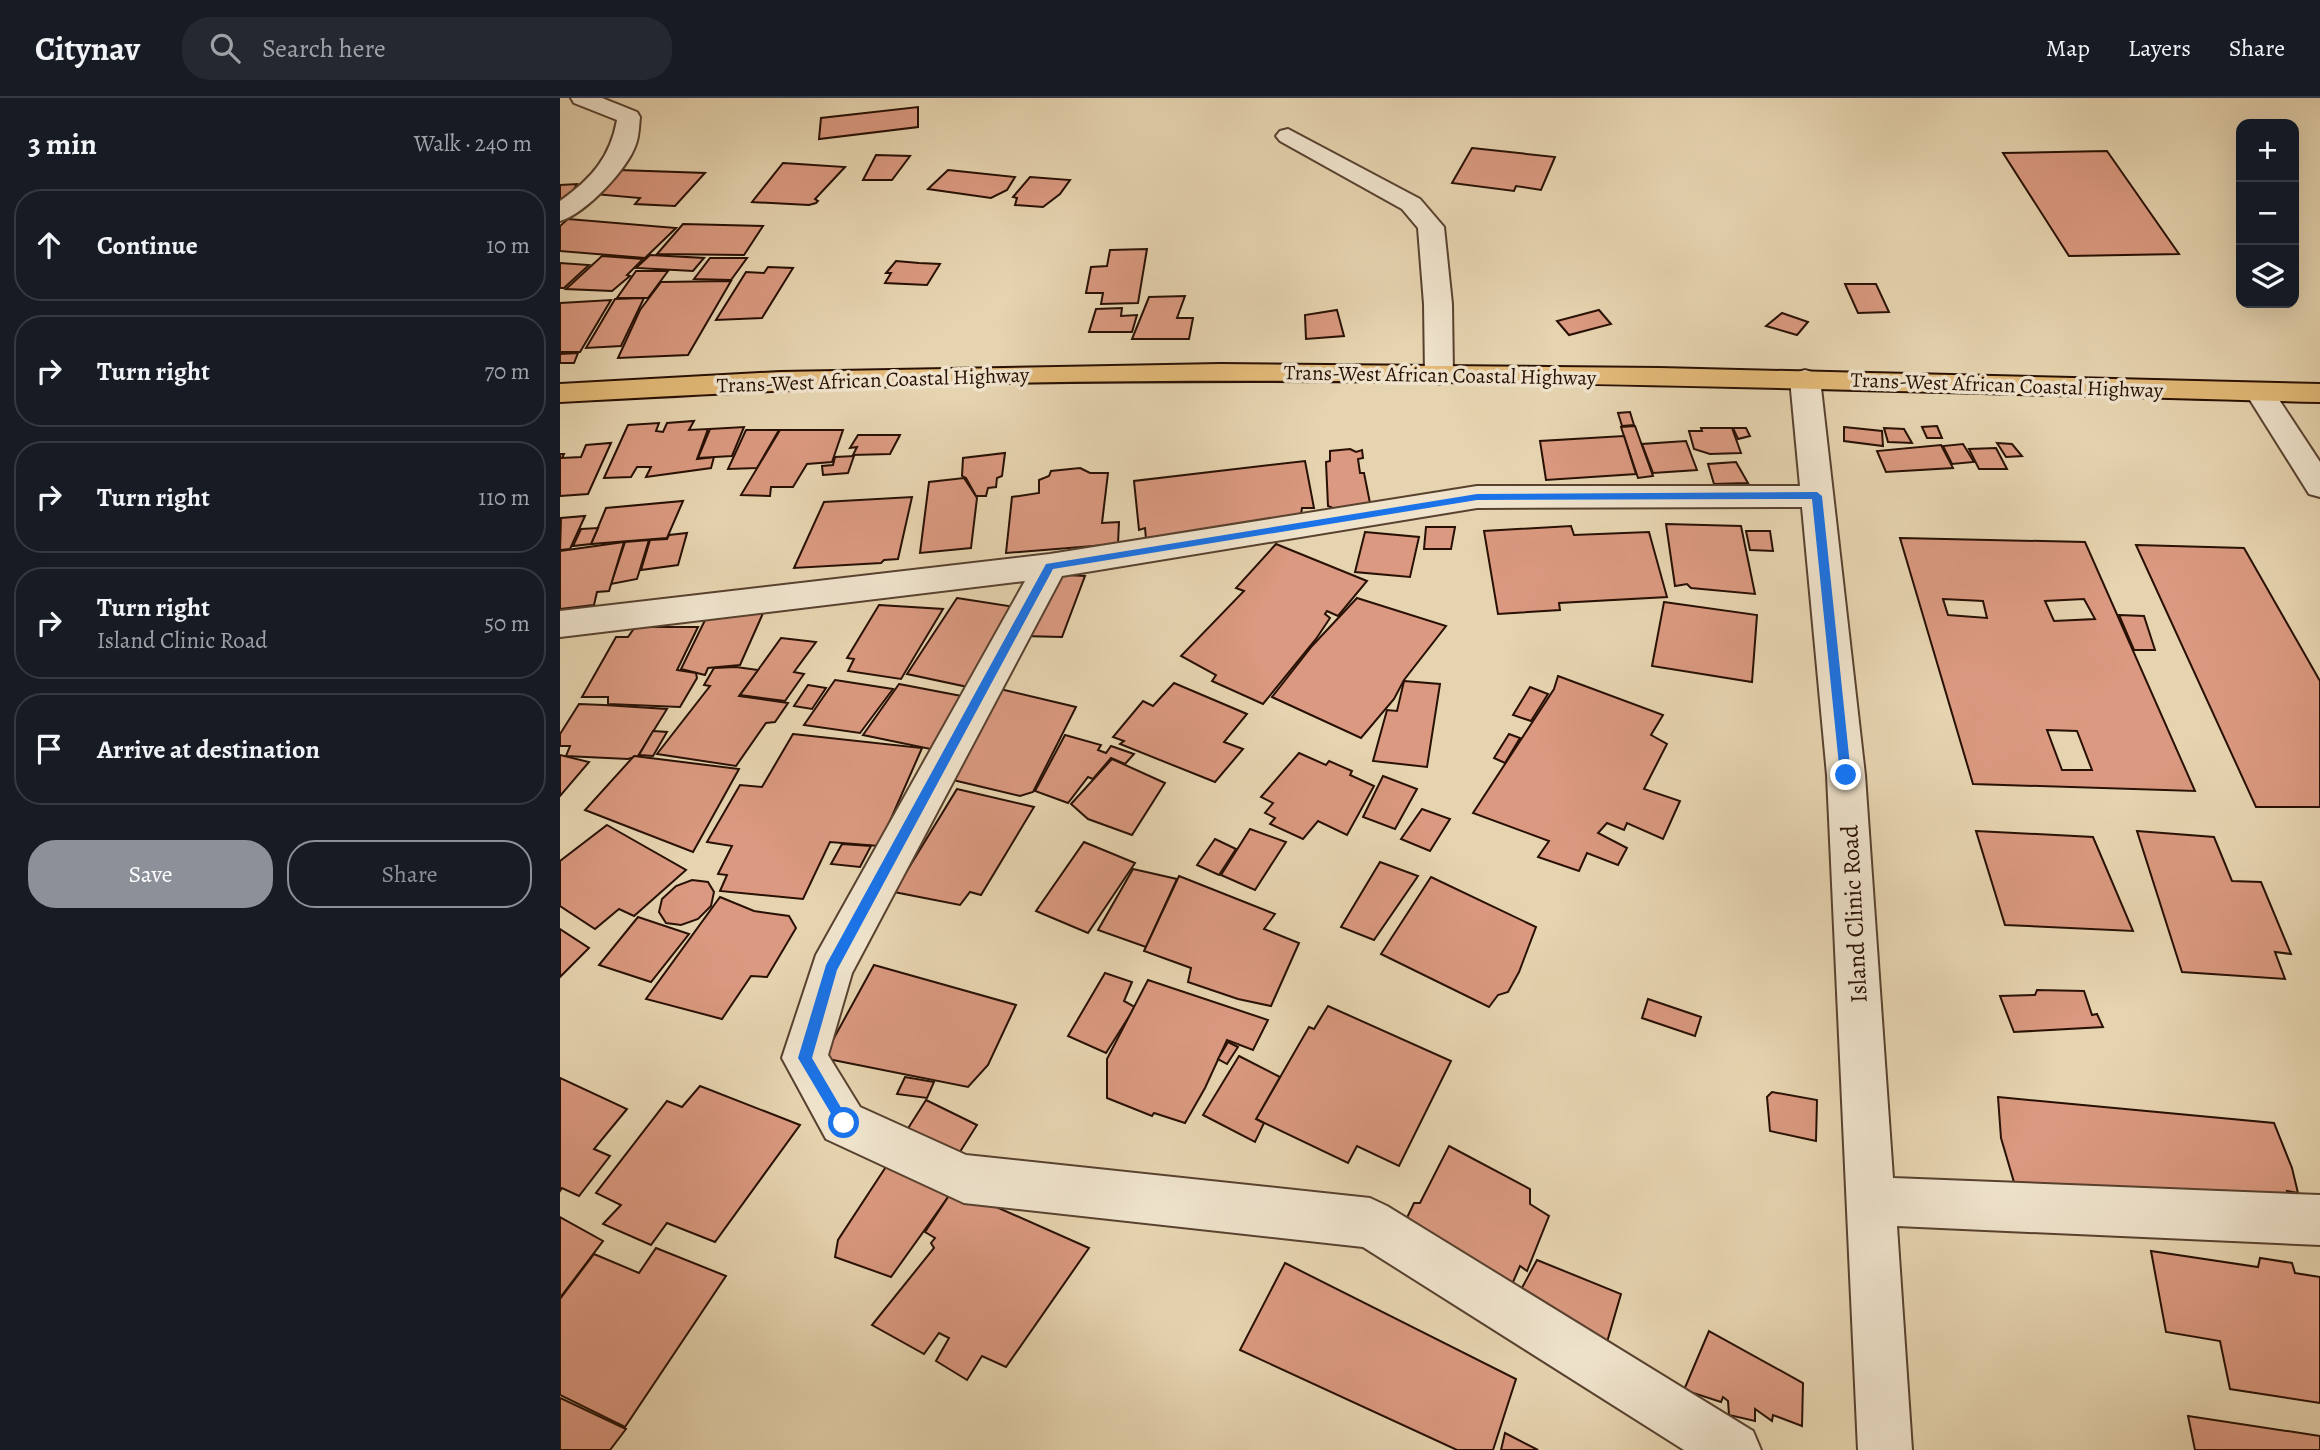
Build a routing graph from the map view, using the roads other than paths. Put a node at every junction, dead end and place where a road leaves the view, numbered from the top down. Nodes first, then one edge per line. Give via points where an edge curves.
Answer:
1 (582, 98) edge
2 (1288, 136) dead end
3 (560, 213) edge
4 (1439, 375) junction
5 (1805, 379) junction
6 (2259, 392) junction
7 (560, 393) edge
8 (2320, 393) edge
9 (2320, 487) edge
10 (1817, 496) junction
11 (1050, 566) junction
12 (560, 624) edge
13 (1871, 1201) junction
14 (2320, 1220) edge
15 (1734, 1450) edge
16 (1885, 1450) edge

1 - 3 street via 629,117 624,146 593,188
2 - 4 street via 1412,204 1431,227
4 - 5 highway, Trans-West African Coastal Highway
4 - 7 highway, Trans-West African Coastal Highway via 1131,372 884,377
5 - 6 highway, Trans-West African Coastal Highway
5 - 10 street, Island Clinic Road
6 - 8 highway, Trans-West African Coastal Highway
6 - 9 street
10 - 11 street via 1477,497
10 - 13 street, Island Clinic Road via 1846,775
11 - 12 street
11 - 15 street via 831,969 805,1058 844,1123 964,1178 1370,1223
13 - 14 street
13 - 16 street, Island Clinic Road

